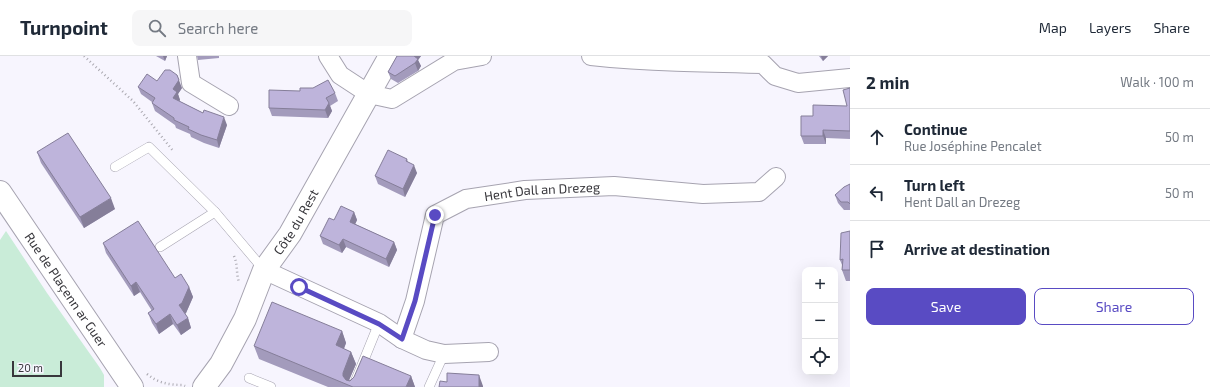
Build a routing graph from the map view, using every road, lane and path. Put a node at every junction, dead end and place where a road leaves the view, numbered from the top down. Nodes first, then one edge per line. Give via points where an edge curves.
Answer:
1 (187, 56) edge
2 (328, 56) edge
3 (390, 56) edge
4 (482, 56) edge
5 (591, 56) edge
6 (761, 60) edge
7 (850, 78) edge
8 (369, 94) junction
9 (228, 106) dead end
10 (115, 167) dead end
11 (776, 177) dead end
12 (0, 192) edge
13 (215, 212) junction
14 (160, 247) dead end
15 (264, 270) junction
16 (379, 324) junction
17 (402, 339) junction
18 (489, 352) dead end
19 (444, 354) junction
20 (249, 378) dead end
21 (132, 387) edge
22 (204, 387) edge
23 (271, 387) edge
24 (353, 387) edge
25 (429, 387) edge

1 - 9 street via 191,83
2 - 8 street via 340,75
3 - 8 street, Côte du Rest
4 - 8 street via 454,61 392,98
5 - 6 street via 640,61
6 - 7 street via 775,76 798,83
8 - 15 street, Côte du Rest via 290,234
10 - 13 lane via 149,147
11 - 17 street, Hent Dall an Drezeg via 759,192 703,194 614,186 525,190 466,199 435,215 415,301
12 - 21 street, Rue de Plaçenn ar Guer
13 - 14 lane
13 - 15 lane
15 - 16 street
15 - 22 street, Côte du Rest via 245,319 221,364
16 - 17 street
16 - 24 lane
17 - 19 street via 426,350
18 - 19 street
19 - 25 lane
20 - 23 lane

